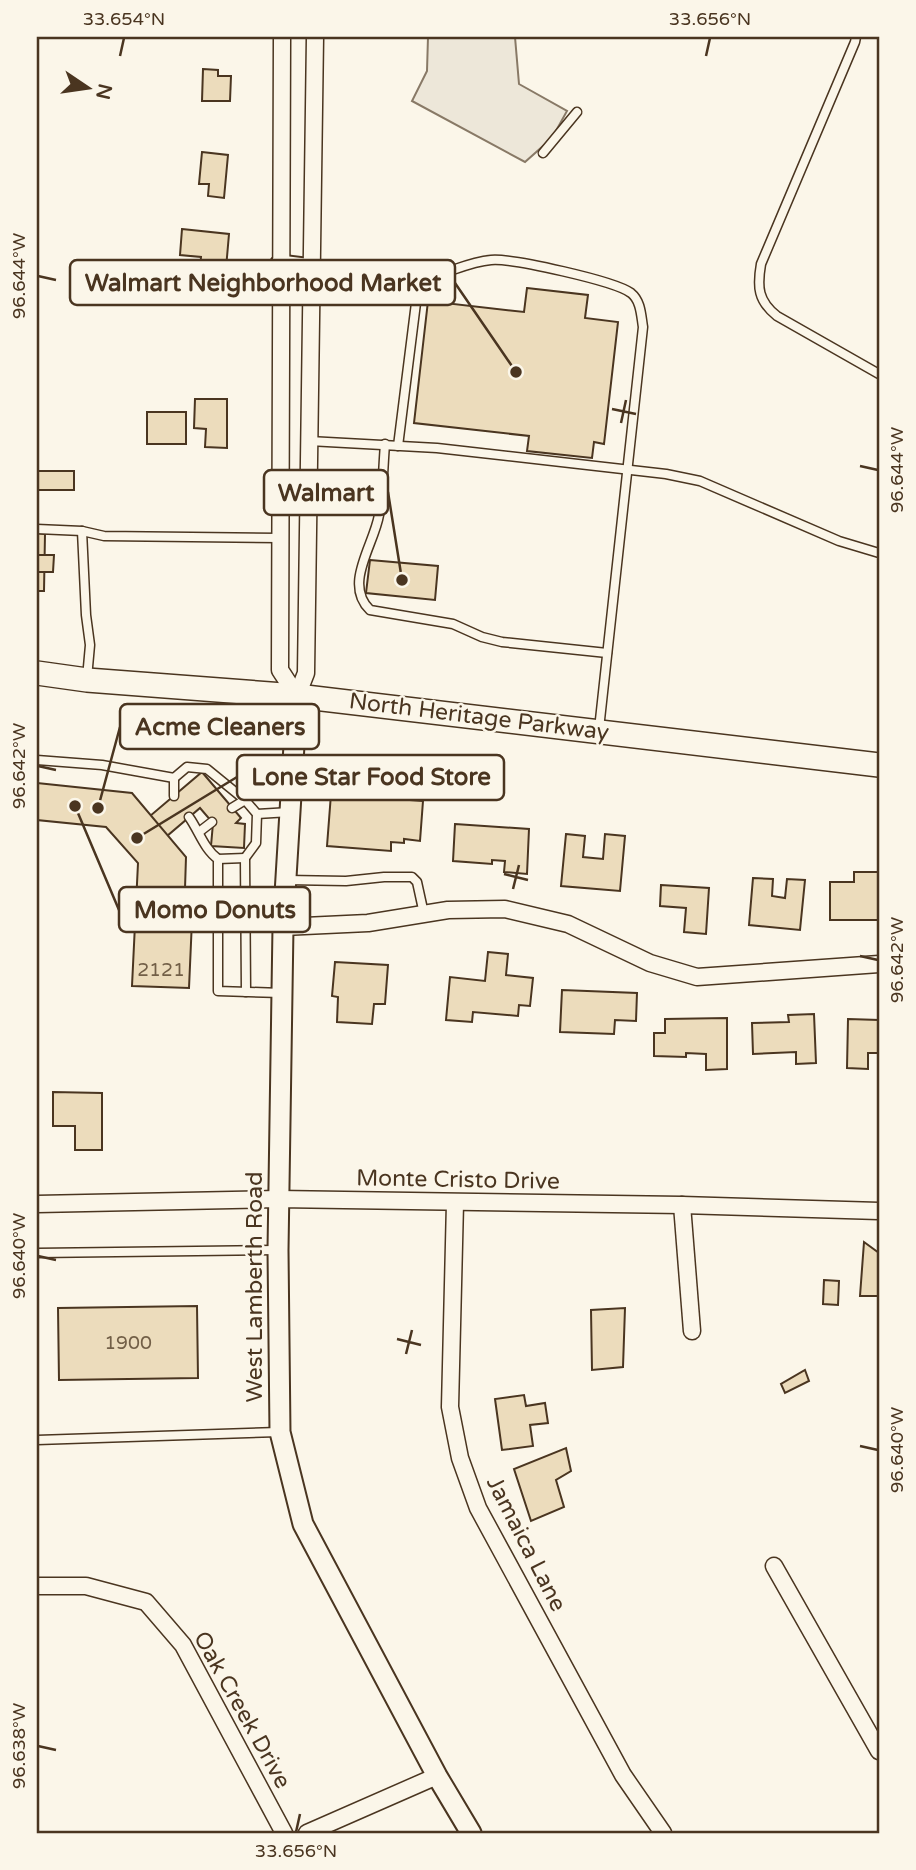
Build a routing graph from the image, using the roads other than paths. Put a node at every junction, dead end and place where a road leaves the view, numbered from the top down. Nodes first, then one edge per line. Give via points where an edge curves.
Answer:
1 (282, 37) edge
2 (315, 37) edge
3 (856, 37) edge
4 (577, 112) dead end
5 (543, 153) dead end
6 (280, 265) junction
7 (312, 269) junction
8 (419, 279) junction
9 (879, 374) edge
10 (309, 441) junction
11 (385, 444) junction
12 (398, 446) junction
13 (627, 469) junction
14 (37, 529) edge
15 (82, 531) junction
16 (280, 538) junction
17 (879, 553) edge
18 (607, 653) junction
19 (37, 673) edge
20 (87, 680) junction
21 (297, 696) junction
22 (599, 732) junction
23 (37, 760) edge
24 (879, 765) edge
25 (174, 778) junction
26 (174, 796) dead end
27 (244, 800) junction
28 (232, 808) dead end
29 (290, 812) junction
30 (257, 814) junction
31 (189, 817) dead end
32 (212, 822) dead end
33 (199, 832) junction
34 (245, 858) junction
35 (218, 859) junction
36 (286, 880) junction
37 (424, 914) junction
38 (283, 927) junction
39 (879, 964) edge
40 (246, 992) junction
41 (282, 993) junction
42 (278, 1199) junction
43 (37, 1203) edge
44 (455, 1203) junction
45 (682, 1205) junction
46 (879, 1211) edge
47 (278, 1250) junction
48 (37, 1253) edge
49 (692, 1331) dead end
50 (280, 1432) junction
51 (37, 1440) edge
52 (774, 1566) dead end
53 (37, 1586) edge
54 (879, 1751) edge
55 (437, 1776) junction
56 (284, 1833) edge
57 (307, 1833) edge
58 (471, 1833) edge
59 (663, 1833) edge

1 - 6 street
2 - 7 street, West Lamberth Road
3 - 9 lane via 761,264 758,282 760,298 777,316
4 - 5 lane
6 - 7 street
6 - 16 street
7 - 8 lane
7 - 10 street, West Lamberth Road
8 - 12 lane
8 - 13 lane via 495,260 616,285 632,294 643,327
10 - 11 lane
10 - 21 street, West Lamberth Road via 306,673
11 - 12 lane
11 - 18 lane via 380,510 359,588 361,601 370,610 453,624 502,642
12 - 13 lane
13 - 17 lane via 700,481 839,541
13 - 18 lane
14 - 15 lane
15 - 16 lane via 104,536
15 - 20 lane via 90,645
16 - 21 street via 280,670
18 - 22 lane
19 - 20 main road, North Heritage Parkway
20 - 21 main road, North Heritage Parkway
21 - 22 main road, North Heritage Parkway
21 - 29 street, West Lamberth Road
22 - 24 main road, North Heritage Parkway
23 - 25 lane via 102,765
25 - 26 lane
25 - 27 lane via 187,767 207,769 212,778
27 - 28 lane
27 - 30 lane
29 - 30 lane
29 - 36 street, West Lamberth Road
30 - 34 lane via 256,843
31 - 33 lane
32 - 33 lane
33 - 35 lane via 208,852
34 - 35 lane
34 - 40 lane
35 - 40 lane via 218,991
36 - 37 lane via 412,877
36 - 38 street, West Lamberth Road
37 - 38 street via 368,923
37 - 39 street via 505,909 568,924 650,963 697,978
38 - 41 street, West Lamberth Road
40 - 41 lane
41 - 42 street, West Lamberth Road
42 - 43 street, Monte Cristo Drive
42 - 44 street, Monte Cristo Drive
42 - 47 street, West Lamberth Road
44 - 45 street, Monte Cristo Drive
44 - 59 street, Jamaica Lane via 450,1407 460,1458 478,1508 623,1775
45 - 46 street, Monte Cristo Drive
45 - 49 street
47 - 48 lane
47 - 50 street, West Lamberth Road
50 - 51 lane
50 - 55 street, West Lamberth Road via 303,1524
52 - 54 street
53 - 56 street, Oak Creek Drive via 86,1586 146,1602 183,1645
55 - 57 street
55 - 58 street, West Lamberth Road

